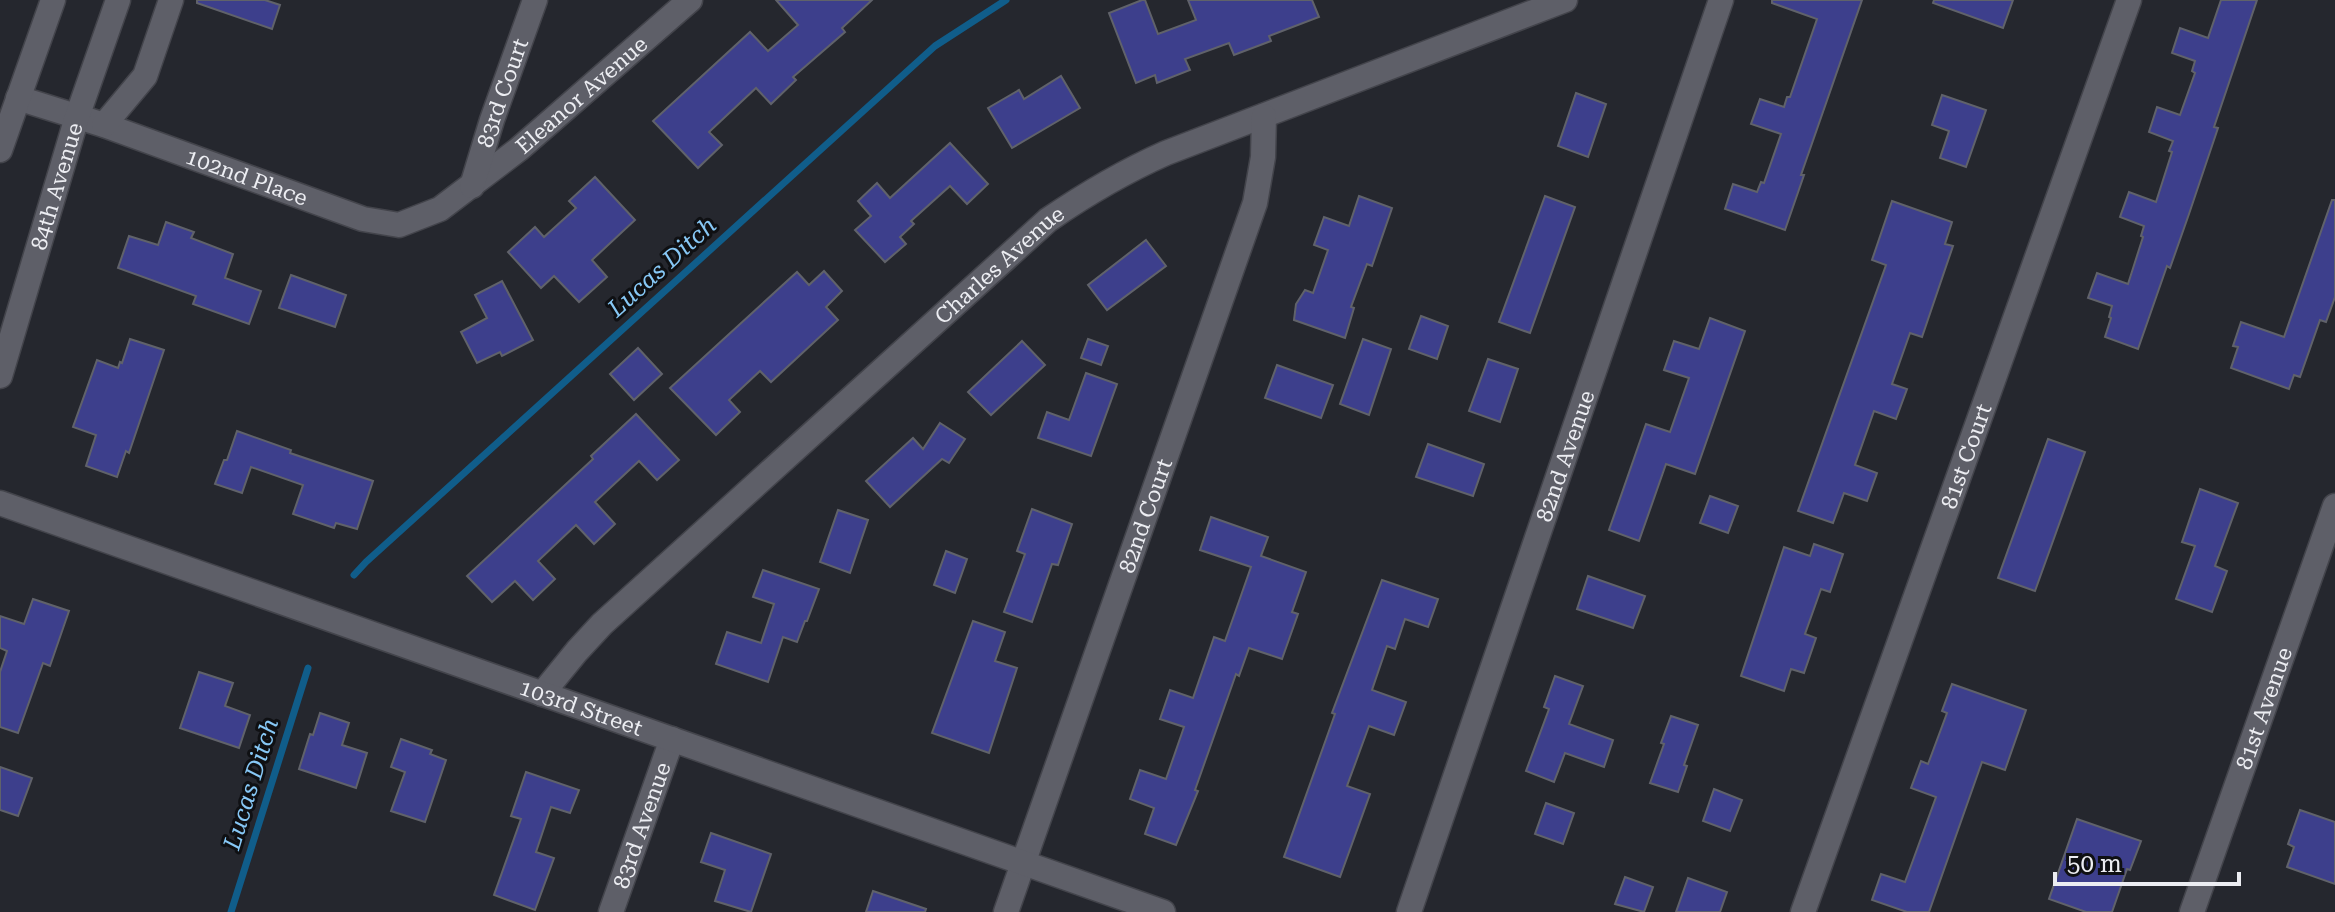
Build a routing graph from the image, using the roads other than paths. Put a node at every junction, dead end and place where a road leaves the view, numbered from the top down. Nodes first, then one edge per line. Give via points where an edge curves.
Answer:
1 (53, 0) edge
2 (118, 0) edge
3 (171, 0) edge
4 (535, 0) edge
5 (690, 0) edge
6 (1565, 0) edge
7 (1721, 0) edge
8 (2129, 0) edge
9 (18, 98) junction
10 (1264, 116) junction
11 (77, 117) junction
12 (104, 125) junction
13 (0, 150) edge
14 (472, 186) junction
15 (0, 376) edge
16 (0, 503) edge
17 (2335, 506) edge
18 (542, 694) junction
19 (672, 739) junction
20 (1023, 863) junction
21 (611, 912) edge
22 (1006, 912) edge
23 (1163, 912) edge
24 (1409, 912) edge
25 (1803, 912) edge
26 (2192, 912) edge

1 - 9 street
2 - 11 street, 84th Avenue
3 - 12 street, 84th Avenue via 145,76
4 - 14 street, 83rd Court
5 - 14 street, Eleanor Avenue
6 - 10 street, Charles Avenue
7 - 24 street, 82nd Avenue
8 - 25 street, 81st Court
9 - 11 street, 102nd Place
9 - 13 street
10 - 18 street, Charles Avenue via 1124,171 1048,220 602,624
10 - 20 street, 82nd Court via 1255,203
11 - 12 street, 102nd Place
11 - 15 street, 84th Avenue
12 - 14 street, 102nd Place via 363,219 399,225 440,209
16 - 18 street, 103rd Street
17 - 26 street, 81st Avenue
18 - 19 street, 103rd Street
19 - 20 street, 103rd Street
19 - 21 street, 83rd Avenue
20 - 22 street, 82nd Court
20 - 23 street, 103rd Street

